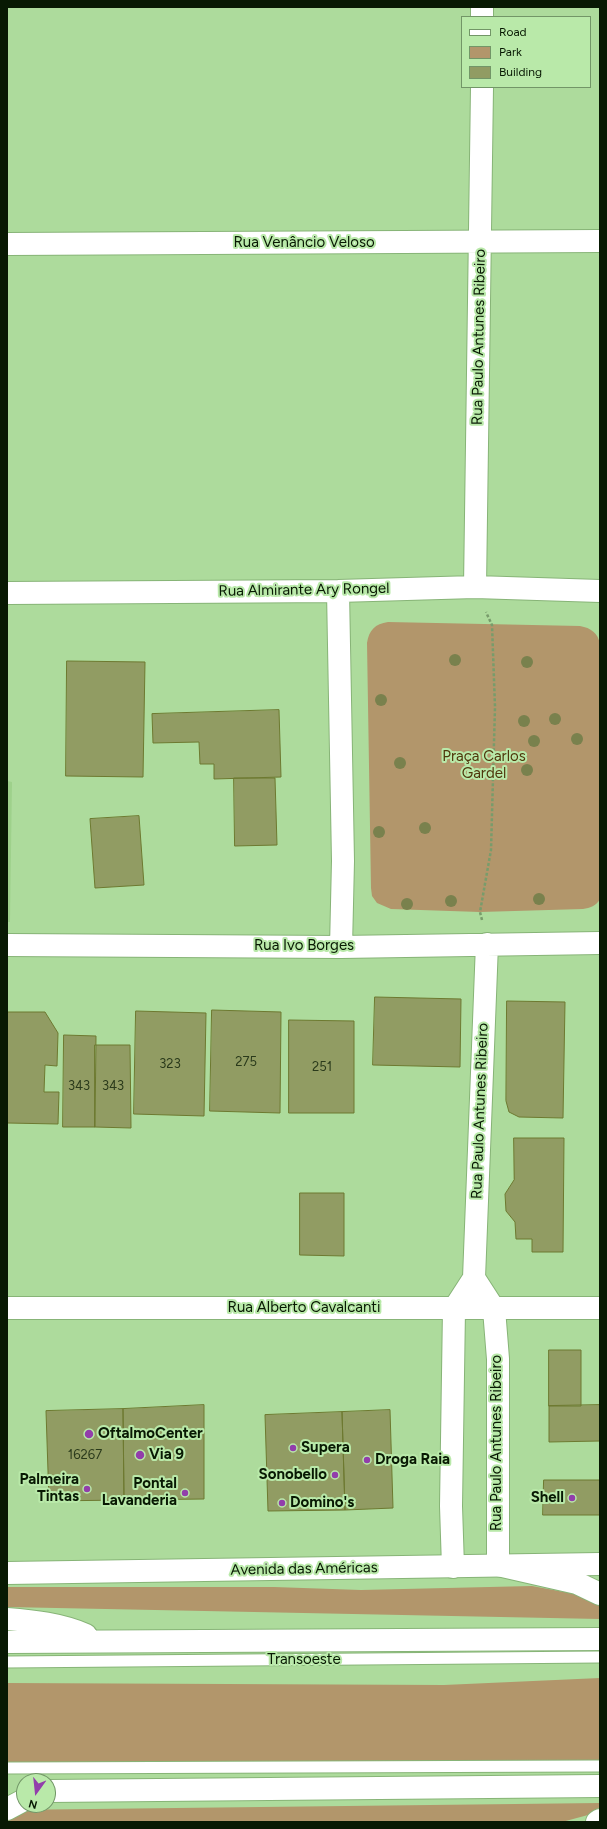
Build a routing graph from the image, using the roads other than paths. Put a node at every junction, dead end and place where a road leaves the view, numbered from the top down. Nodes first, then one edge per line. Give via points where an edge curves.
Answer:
1 (482, 88) edge
2 (600, 241) edge
3 (481, 243) junction
4 (7, 244) edge
5 (475, 586) junction
6 (338, 591) junction
7 (600, 591) edge
8 (7, 593) edge
9 (600, 943) edge
10 (487, 944) junction
11 (7, 946) edge
12 (341, 946) junction
13 (474, 1278) junction
14 (7, 1308) edge
15 (600, 1308) edge
16 (454, 1309) junction
17 (494, 1309) junction
18 (600, 1564) edge
19 (498, 1565) junction
20 (452, 1567) junction
21 (7, 1573) edge
22 (600, 1594) edge
23 (7, 1619) edge
24 (600, 1639) edge
25 (102, 1641) junction
26 (7, 1642) edge
27 (600, 1657) edge
28 (7, 1662) edge
29 (600, 1766) edge
30 (7, 1768) edge
31 (600, 1786) edge
32 (56, 1791) edge
33 (600, 1820) edge
34 (597, 1822) edge

1 - 3 main road, Rua Paulo Antunes Ribeiro
2 - 3 main road, Rua Venâncio Veloso
3 - 4 main road, Rua Venâncio Veloso
3 - 5 main road, Rua Paulo Antunes Ribeiro
5 - 6 main road, Rua Almirante Ary Rongel
5 - 7 main road, Rua Almirante Ary Rongel
6 - 8 main road, Rua Almirante Ary Rongel
6 - 12 main road via 343,861
9 - 10 main road, Rua Ivo Borges
10 - 12 main road, Rua Ivo Borges
10 - 13 main road, Rua Paulo Antunes Ribeiro
11 - 12 main road, Rua Ivo Borges
13 - 16 main road
13 - 17 main road, Rua Paulo Antunes Ribeiro
14 - 16 main road, Rua Alberto Cavalcanti
15 - 17 main road, Rua Alberto Cavalcanti
16 - 17 main road, Rua Alberto Cavalcanti
16 - 20 main road
17 - 19 main road, Rua Paulo Antunes Ribeiro via 498,1359
18 - 19 main road, Avenida das Américas
19 - 20 main road, Avenida das Américas
19 - 22 main road via 577,1583
20 - 21 main road, Avenida das Américas
23 - 25 main road via 27,1620 73,1629
24 - 25 main road
25 - 26 main road
27 - 28 lane, Transoeste
29 - 30 lane
31 - 32 main road
33 - 34 main road

